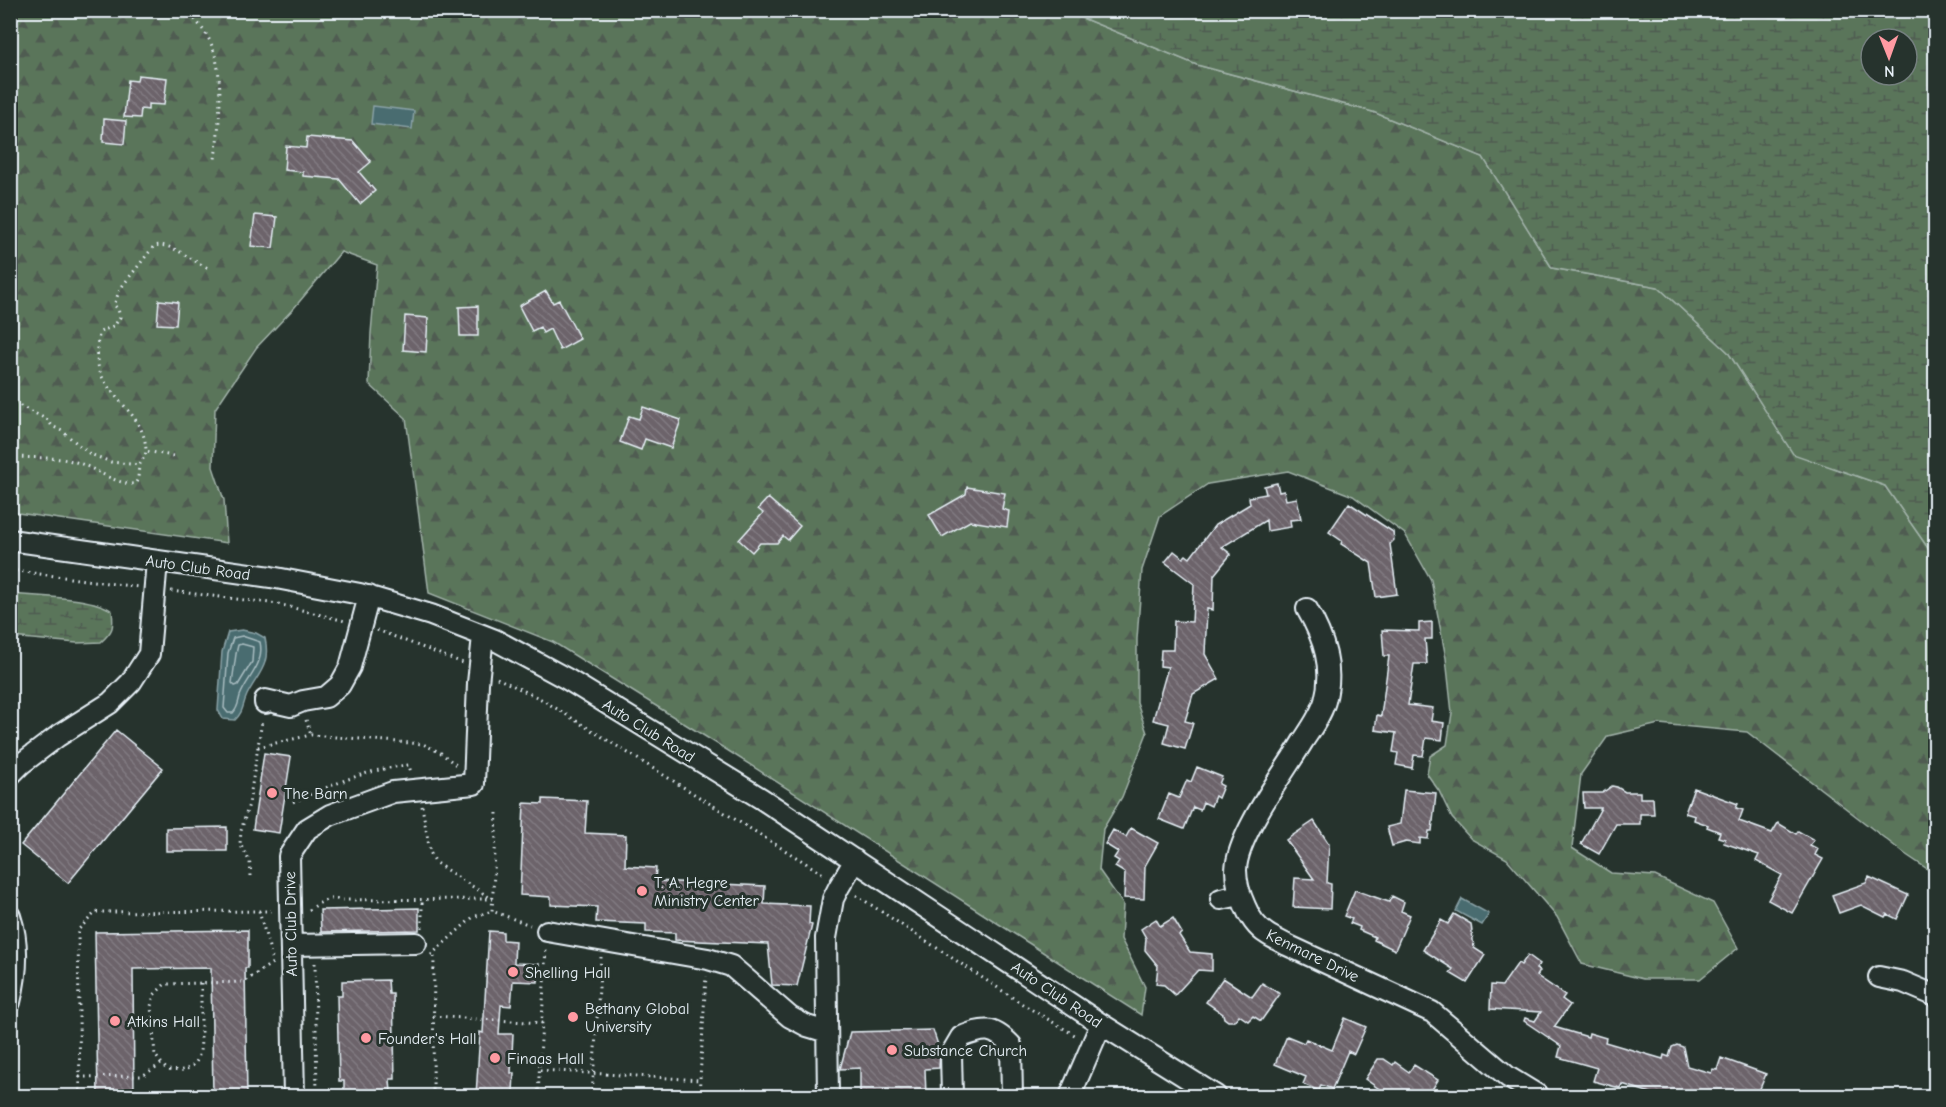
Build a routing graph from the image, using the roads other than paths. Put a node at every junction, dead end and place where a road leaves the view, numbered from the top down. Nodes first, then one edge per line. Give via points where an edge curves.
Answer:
1 (10, 540) edge
2 (157, 561) junction
3 (369, 596) junction
4 (1307, 609) dead end
5 (483, 636) junction
6 (265, 703) road end
7 (10, 775) edge
8 (855, 860) junction
9 (10, 916) edge
10 (547, 931) road end
11 (426, 951) road end
12 (282, 959) junction
13 (1879, 977) dead end
14 (1935, 996) edge
15 (10, 1002) edge
16 (1101, 1024) junction
17 (827, 1032) junction
18 (294, 1096) edge
19 (828, 1096) edge
20 (952, 1096) edge
21 (1012, 1096) edge
22 (1070, 1096) edge
23 (1216, 1096) edge
24 (1539, 1096) edge

1 - 2 street, Auto Club Road
2 - 3 street, Auto Club Road
2 - 7 street via 149,654 131,682 110,703 58,736
3 - 5 street, Auto Club Road
3 - 6 street via 350,667 340,685 326,697 291,706
4 - 24 street, Kenmare Drive via 1327,654 1325,702 1240,848 1230,897 1265,933 1432,1012 1508,1077
5 - 8 street, Auto Club Road via 567,679
5 - 12 street, Auto Club Drive via 474,784 419,781 330,815 306,829 288,856 290,911
8 - 16 street, Auto Club Road
8 - 17 street via 833,899 826,938
9 - 15 street via 15,929 16,979
10 - 17 street via 731,966 790,1017
11 - 12 street
12 - 18 street, Auto Club Drive
13 - 14 street
16 - 22 street
16 - 23 street, Auto Club Road
17 - 19 street
20 - 21 street via 951,1054 961,1037 982,1030 999,1033 1011,1046

